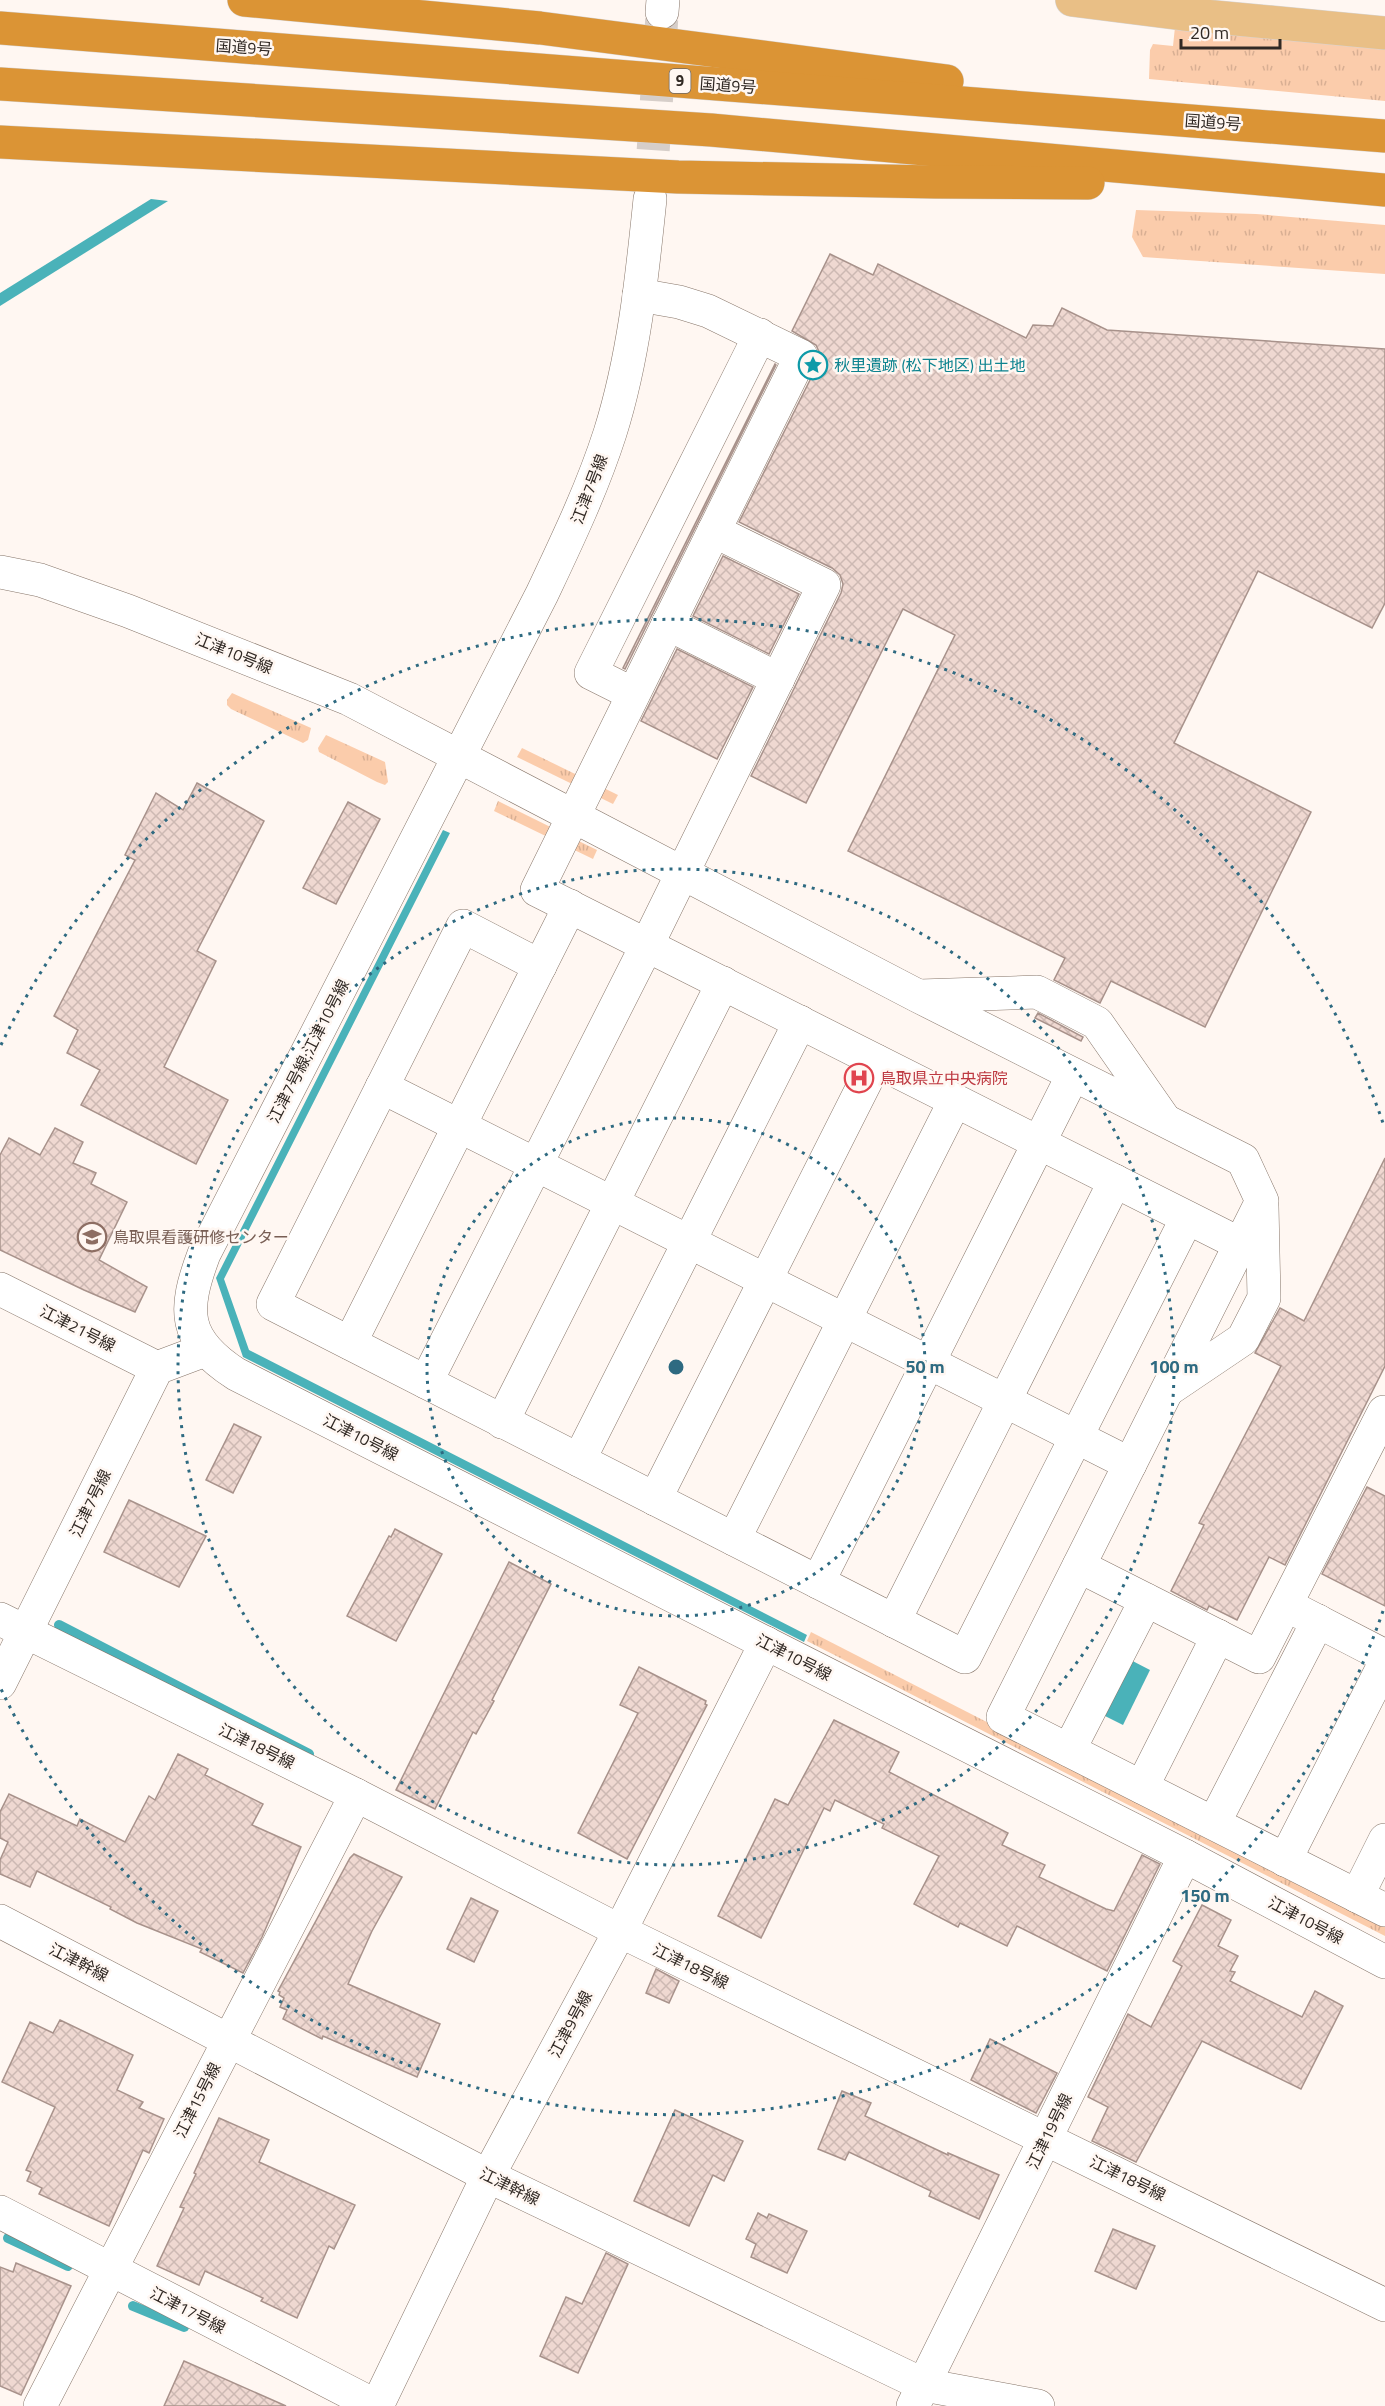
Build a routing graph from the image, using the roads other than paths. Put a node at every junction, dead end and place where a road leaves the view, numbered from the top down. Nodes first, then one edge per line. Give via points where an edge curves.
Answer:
1 (244, 0) edge
2 (1072, 0) edge
3 (0, 28) edge
4 (1384, 34) edge
5 (0, 84) edge
6 (1372, 135) edge
7 (0, 142) edge
8 (1315, 184) junction
9 (1385, 190) edge
10 (650, 198) tunnel mouth
11 (639, 295) junction
12 (760, 335) junction
13 (714, 531) junction
14 (0, 572) edge
15 (668, 624) junction
16 (773, 687) junction
17 (633, 694) junction
18 (459, 756) junction
19 (573, 816) junction
20 (682, 873) junction
21 (570, 906) junction
22 (647, 945) junction
23 (540, 966) junction
24 (723, 983) junction
25 (918, 996) junction
26 (800, 1022) junction
27 (876, 1061) junction
28 (1073, 1075) junction
29 (382, 1087) junction
30 (955, 1101) junction
31 (1166, 1122) junction
32 (460, 1126) junction
33 (1039, 1143) junction
34 (536, 1164) junction
35 (1115, 1181) junction
36 (1262, 1201) junction
37 (612, 1203) junction
38 (1187, 1218) junction
39 (689, 1242) junction
40 (1240, 1245) junction
41 (766, 1280) junction
42 (0, 1289) edge
43 (844, 1320) junction
44 (350, 1344) junction
45 (205, 1350) junction
46 (928, 1362) junction
47 (157, 1368) junction
48 (426, 1382) junction
49 (1168, 1389) junction
50 (1004, 1401) junction
51 (1384, 1412) edge
52 (502, 1422) junction
53 (1076, 1437) junction
54 (579, 1460) junction
55 (1130, 1464) junction
56 (655, 1499) junction
57 (734, 1539) junction
58 (1079, 1566) junction
59 (818, 1582) junction
60 (1146, 1600) junction
61 (1285, 1605) junction
62 (894, 1621) junction
63 (1318, 1621) junction
64 (13, 1626) edge
65 (1218, 1636) junction
66 (766, 1643) junction
67 (1385, 1656) edge
68 (1385, 1664) edge
69 (0, 1683) edge
70 (1069, 1750) junction
71 (1142, 1787) junction
72 (356, 1794) junction
73 (1214, 1823) junction
74 (1385, 1840) edge
75 (1185, 1856) junction
76 (1285, 1860) junction
77 (1371, 1903) edge
78 (0, 1921) edge
79 (620, 1932) junction
80 (1385, 1962) edge
81 (228, 2040) junction
82 (1045, 2138) junction
83 (488, 2176) junction
84 (0, 2212) edge
85 (109, 2270) junction
86 (1385, 2305) edge
87 (918, 2395) edge
88 (40, 2406) edge
89 (376, 2406) edge
90 (1038, 2406) edge

1 - 6 highway, 9 via 540,28
2 - 4 main road
3 - 6 highway, 国道9号 / 9
5 - 8 highway via 711,130
7 - 8 highway via 678,177 936,183
8 - 9 highway
10 - 11 street, 江津7号線
11 - 12 street via 694,305
11 - 18 street, 江津7号線 via 625,377 591,486 542,594
12 - 13 street via 801,356
12 - 17 street via 591,674
13 - 15 street
13 - 16 street via 824,585
14 - 18 street, 江津10号線 via 40,580 128,611 349,699
15 - 16 street
15 - 17 street
16 - 20 street
17 - 19 street
18 - 19 street, 江津10号線
18 - 45 street, 江津7号線;江津10号線 via 204,1254 190,1298 190,1316
19 - 20 street, 江津10号線
19 - 21 street via 537,890
20 - 22 street
20 - 25 street, 江津10号線
21 - 22 street
21 - 23 street
22 - 24 street
22 - 34 street
23 - 29 street via 463,926
23 - 32 street
24 - 26 street
24 - 37 street
25 - 28 street, 江津10号線
25 - 31 street via 1037,992 1047,997 1097,1023
26 - 27 street
26 - 39 street
27 - 30 street
27 - 41 street
28 - 31 street, 江津10号線
28 - 33 street
29 - 32 street
29 - 44 street via 273,1304
30 - 33 street
30 - 43 street
31 - 36 street, 江津10号線 via 1243,1160
32 - 34 street
32 - 44 street
33 - 35 street
33 - 46 street
34 - 37 street
34 - 48 street
35 - 38 street
35 - 50 street
36 - 40 street
36 - 49 street via 1264,1298 1244,1339
37 - 39 street
37 - 52 street
38 - 40 street
38 - 53 street
39 - 41 street
39 - 54 street
40 - 49 street
41 - 43 street
41 - 56 street
42 - 47 street, 江津21号線
43 - 46 street
43 - 57 street
44 - 48 street
45 - 47 street
45 - 66 street, 江津10号線 via 236,1374
46 - 50 street
46 - 59 street
47 - 64 street, 江津7号線
48 - 52 street
49 - 55 street
50 - 53 street
50 - 62 street
51 - 61 street
52 - 54 street
53 - 55 street
53 - 62 street via 965,1658
54 - 56 street
55 - 58 street
56 - 57 street
57 - 59 street
58 - 60 street
58 - 70 street via 1003,1716
59 - 62 street
60 - 65 street
60 - 70 street
61 - 63 street
61 - 65 street via 1259,1657
63 - 67 street
63 - 73 street
64 - 69 street, 江津7号線
64 - 72 street, 江津18号線
65 - 71 street
66 - 75 street, 江津10号線
66 - 79 street, 江津9号線
68 - 76 street
70 - 71 street
71 - 73 street
72 - 79 street, 江津18号線
72 - 81 street, 江津15号線
73 - 76 street
74 - 77 street
75 - 80 street, 江津10号線
75 - 82 street, 江津19号線
76 - 77 street
78 - 81 street, 江津幹線
79 - 82 street, 江津18号線
79 - 83 street, 江津9号線
81 - 83 street, 江津幹線
81 - 85 street, 江津15号線
82 - 86 street, 江津18号線
82 - 87 street, 江津19号線
83 - 87 street, 江津幹線
83 - 89 street, 江津9号線
84 - 85 street, 江津17号線
85 - 88 street, 江津15号線
85 - 89 street, 江津17号線
87 - 90 street, 江津幹線

